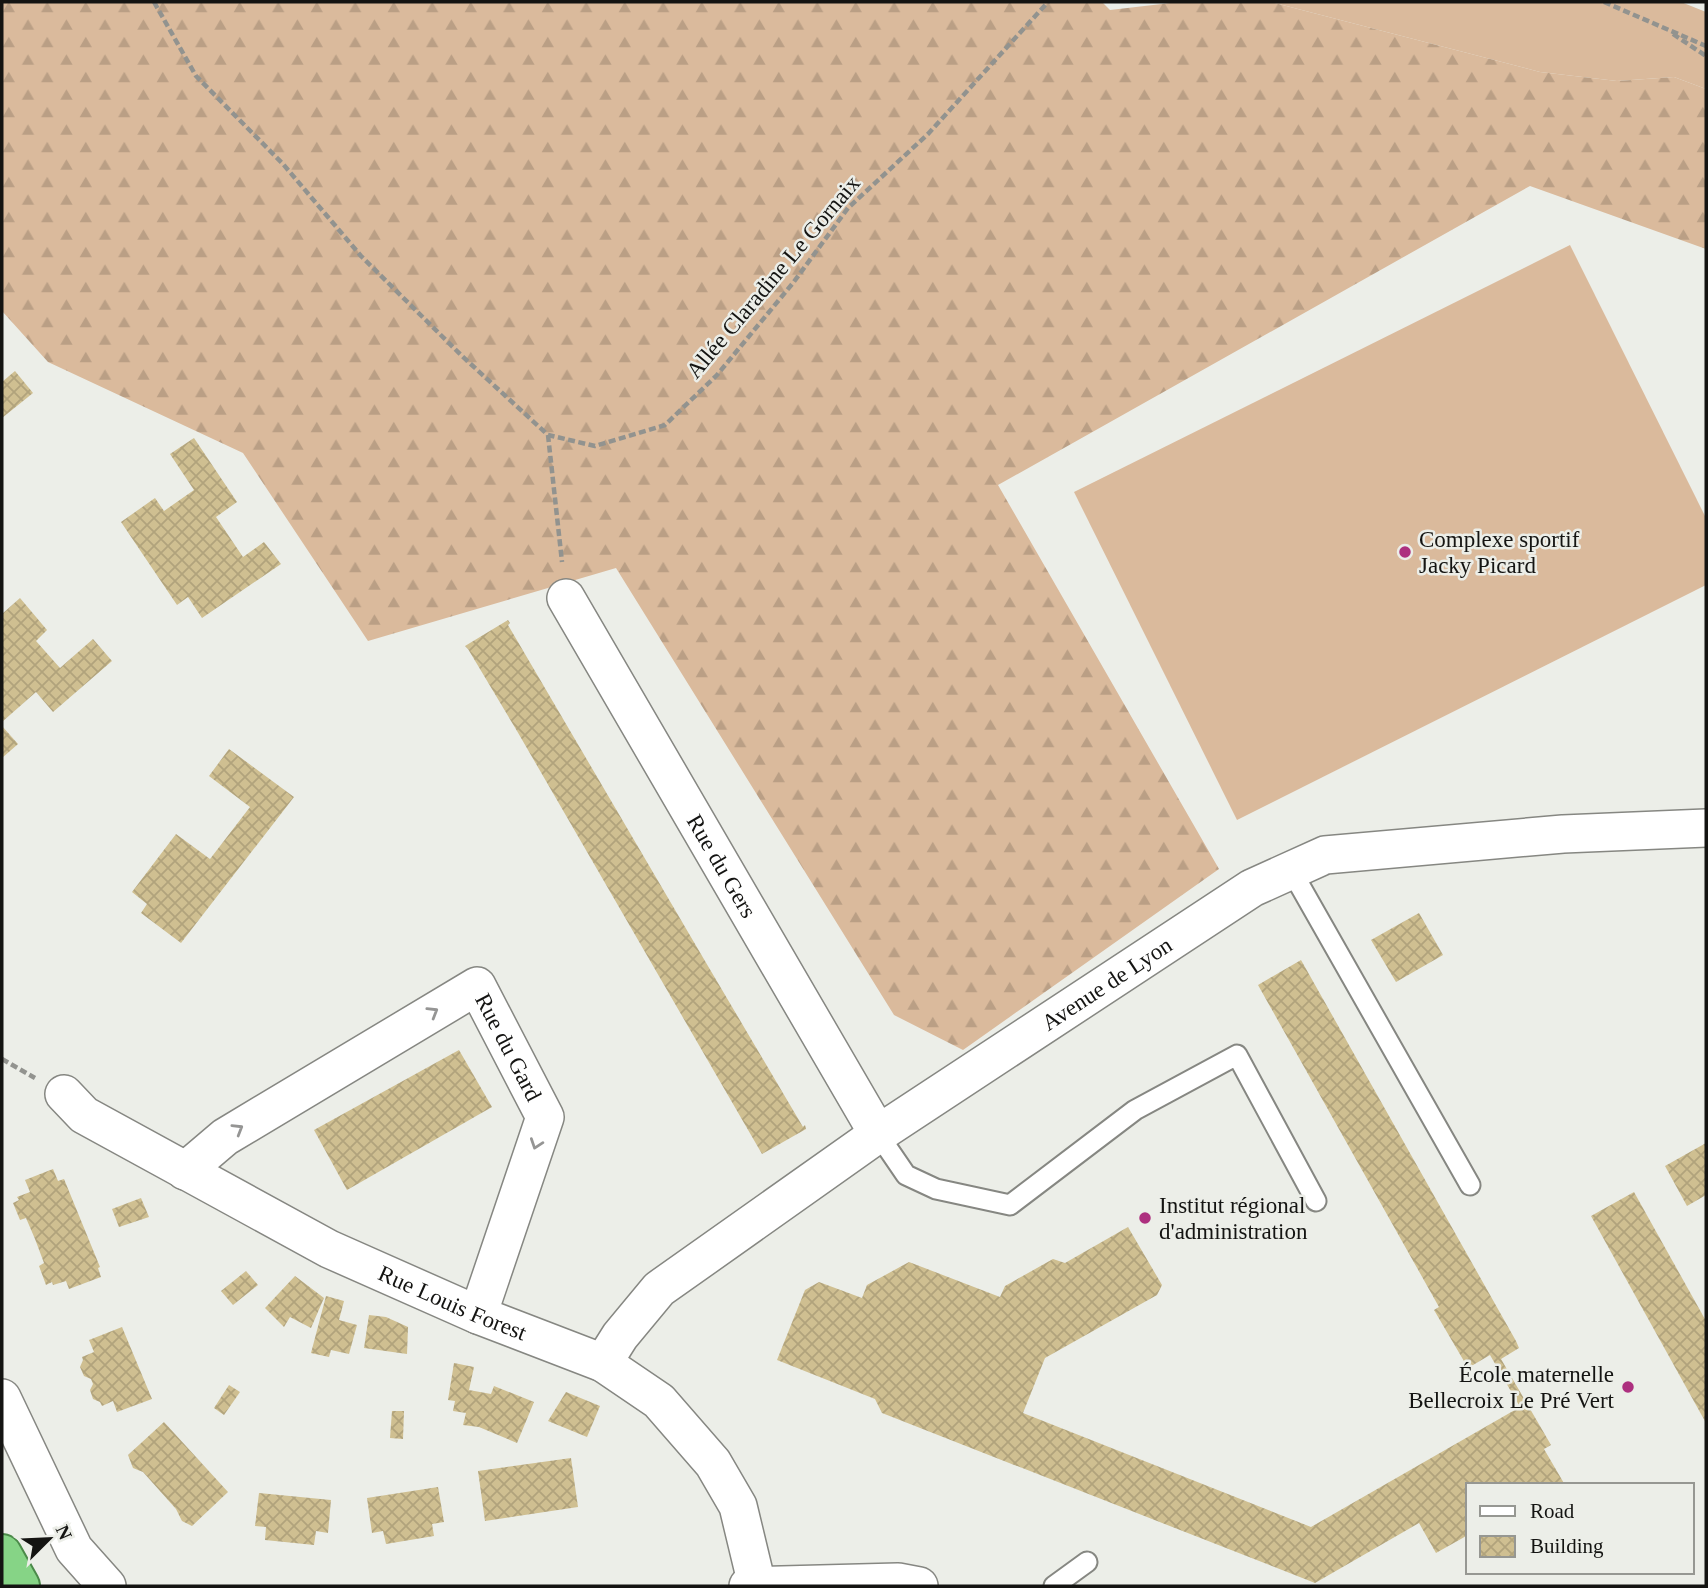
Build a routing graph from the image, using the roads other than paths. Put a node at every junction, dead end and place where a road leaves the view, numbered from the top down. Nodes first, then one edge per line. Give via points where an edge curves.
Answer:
1 (566, 598) road end
2 (1706, 828) edge
3 (1291, 870) junction
4 (64, 1094) dead end
5 (878, 1134) junction
6 (184, 1171) junction
7 (1470, 1185) dead end
8 (1316, 1201) dead end
9 (478, 1315) junction
10 (603, 1363) junction
11 (2, 1398) edge
12 (2, 1554) edge
13 (1087, 1562) dead end
14 (20, 1586) edge
15 (107, 1586) edge
16 (753, 1586) edge
17 (919, 1586) edge
18 (1054, 1586) edge

1 - 5 street, Rue du Gers
2 - 3 street, Avenue de Lyon via 1563,834 1325,855
3 - 5 street, Avenue de Lyon via 1252,888
3 - 7 lane
4 - 6 street, Rue Louis Forest via 84,1115
5 - 8 lane via 906,1175 936,1189 1010,1205 1135,1110 1237,1055
5 - 10 street, Avenue de Lyon via 659,1289
6 - 9 street, Rue Louis Forest via 329,1249
6 -> 9 street, Rue du Gard via 225,1136 477,986 545,1117
9 - 10 street, Rue Louis Forest
10 - 16 street, Rue Louis Forest via 659,1401 713,1463 738,1506
11 - 15 street via 74,1549
12 - 14 highway
13 - 18 lane
16 - 17 street via 898,1582

